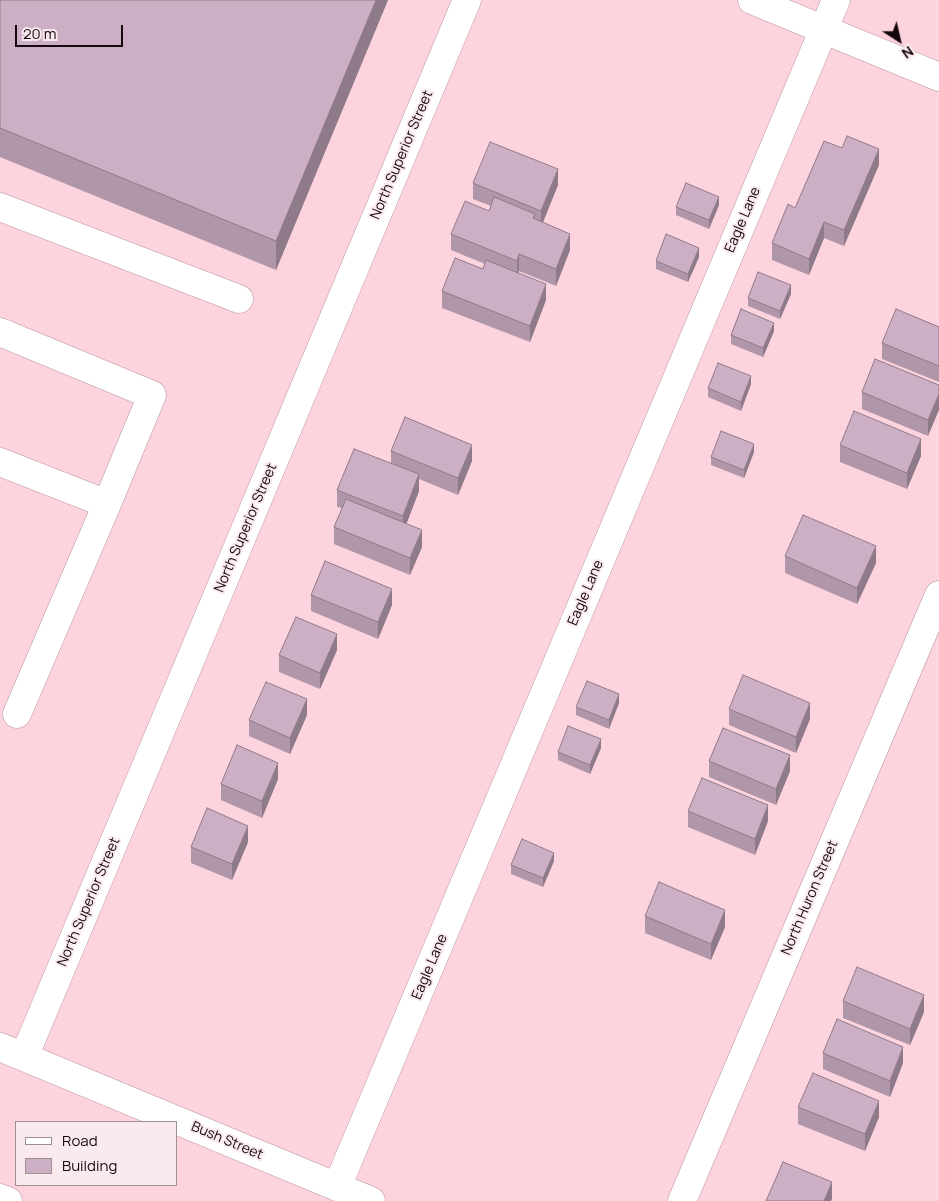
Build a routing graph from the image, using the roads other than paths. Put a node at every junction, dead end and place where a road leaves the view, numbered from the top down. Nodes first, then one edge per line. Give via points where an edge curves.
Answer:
1 (467, 0) edge
2 (752, 0) edge
3 (836, 0) edge
4 (823, 30) junction
5 (939, 77) edge
6 (0, 207) edge
7 (239, 299) dead end
8 (0, 332) edge
9 (0, 462) edge
10 (107, 504) junction
11 (939, 595) edge
12 (17, 714) dead end
13 (12, 1052) edge
14 (337, 1187) junction
15 (0, 1198) edge
16 (8, 1201) edge
17 (371, 1201) edge
18 (682, 1201) edge

1 - 13 street, North Superior Street
2 - 4 street
3 - 4 street, Eagle Lane
4 - 5 street
4 - 14 street, Eagle Lane
6 - 7 street
8 - 10 street via 152,395
9 - 10 street
10 - 12 street
11 - 18 street, North Huron Street
13 - 14 street, Bush Street
14 - 17 street, Bush Street
15 - 16 street

